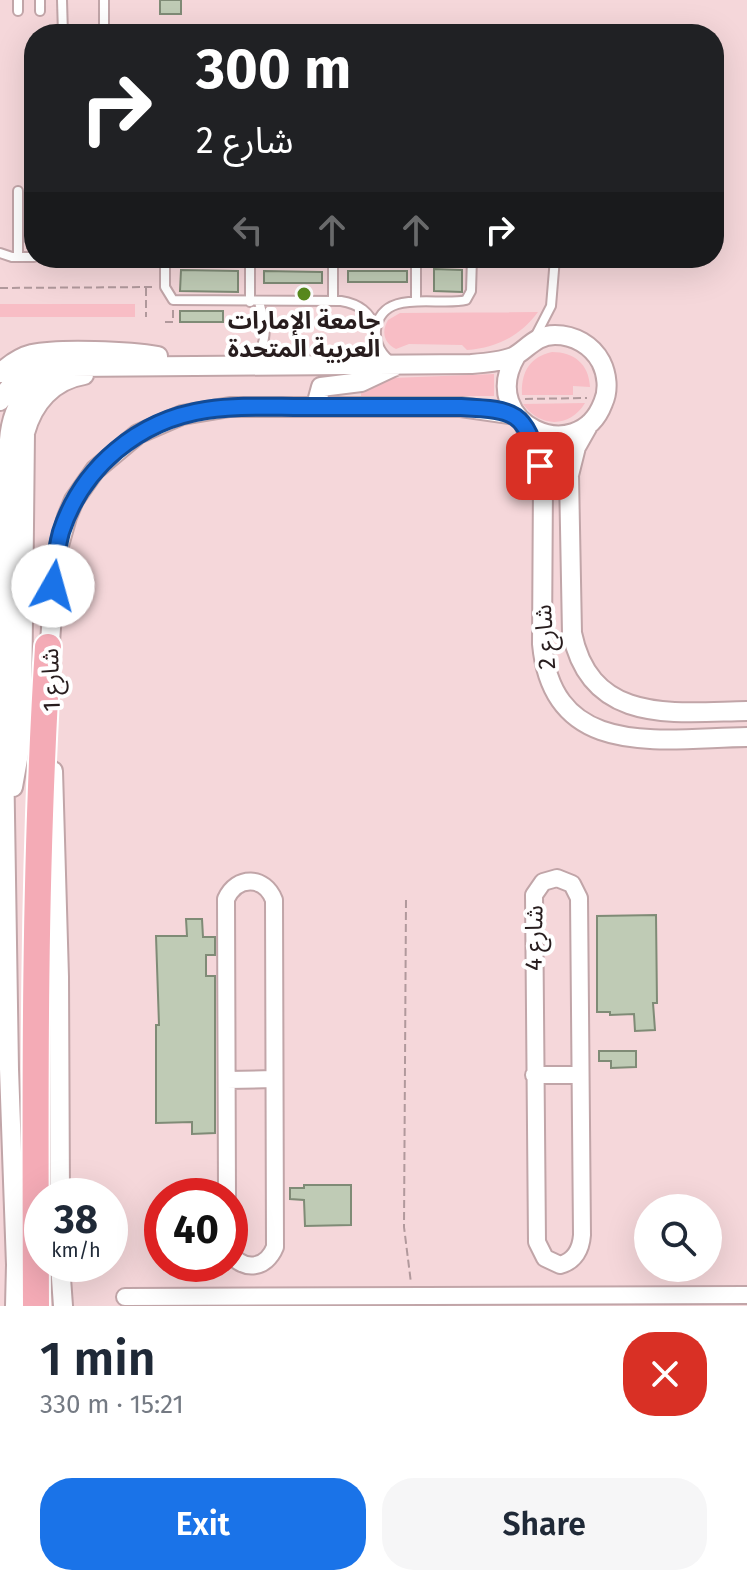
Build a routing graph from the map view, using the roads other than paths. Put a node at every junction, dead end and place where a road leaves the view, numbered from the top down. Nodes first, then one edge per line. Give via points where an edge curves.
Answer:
1 (18, 0) edge
2 (40, 0) edge
3 (62, 0) edge
4 (104, 0) edge
5 (18, 11) dead end
6 (40, 11) dead end
7 (63, 24) edge
8 (104, 24) edge
9 (18, 191) dead end
10 (0, 253) edge
11 (18, 257) junction
12 (24, 257) edge
13 (165, 268) edge
14 (251, 268) edge
15 (333, 268) edge
16 (416, 268) edge
17 (472, 268) edge
18 (554, 268) edge
19 (333, 301) junction
20 (416, 301) junction
21 (255, 302) junction
22 (376, 329) junction
23 (531, 342) junction
24 (516, 356) junction
25 (176, 360) junction
26 (210, 365) junction
27 (397, 365) junction
28 (245, 366) junction
29 (0, 373) edge
30 (0, 401) edge
31 (329, 407) junction
32 (516, 412) junction
33 (590, 422) junction
34 (48, 647) junction
35 (747, 711) edge
36 (747, 737) edge
37 (2, 743) edge
38 (0, 790) edge
39 (6, 811) junction
40 (534, 1075) junction
41 (579, 1075) junction
42 (274, 1079) junction
43 (227, 1080) junction
44 (60, 1178) edge
45 (227, 1178) edge
46 (248, 1265) edge
47 (560, 1265) junction
48 (252, 1266) junction
49 (61, 1282) edge
50 (745, 1291) edge
51 (560, 1296) junction
52 (125, 1297) dead end
53 (252, 1297) junction
54 (15, 1306) edge
55 (36, 1306) edge
56 (63, 1306) edge

1 - 5 lane
2 - 6 lane
3 - 7 lane
4 - 8 lane
9 - 11 lane
10 - 11 lane
11 - 12 lane
13 - 21 lane via 165,287 173,300
14 - 21 lane
15 - 19 lane
16 - 20 lane
17 - 20 lane via 466,300
18 - 23 lane via 551,306
19 - 21 lane
19 - 22 lane via 360,306
20 - 22 lane via 387,310
21 - 28 lane via 265,337
22 - 27 lane via 382,354
23 - 24 street
23 - 33 street, شارع 2 via 557,335 590,348 604,371 605,398
24 - 27 street, شارع 1 via 471,364
24 - 32 street via 506,381
25 - 26 street, شارع 1
25 - 29 street via 124,352 45,353 21,358
25 - 30 street, شارع 1 via 50,361 23,375
26 - 28 street, شارع 1
26 - 37 street, شارع 1 via 71,367 44,376 15,410 9,440 9,681
26 - 39 street via 79,375 53,388 34,408 24,446 22,729
27 - 28 street, شارع 1
27 - 31 street via 369,380 321,387 318,398
31 - 32 street, شارع 1
31 - 34 street, شارع 1 via 206,410 159,423 115,450 74,500 60,534
32 - 33 street, شارع 1 via 541,433 572,433
32 - 36 street, شارع 2 via 536,450 543,482 542,644 544,667 562,703 587,725 611,735
33 - 35 street, شارع 2 via 569,475 572,633 583,667 604,690 633,707
34 - 44 street, شارع 1
34 - 55 highway via 38,842
37 - 39 street, شارع 1
38 - 39 street
39 - 54 street, شارع 1
40 - 41 street
40 - 41 street, شارع 4 via 534,895 543,882 557,878 572,884 579,898
40 - 47 street, شارع 4 via 537,1242 545,1258
41 - 47 street, شارع 4 via 581,1241 572,1259
42 - 43 street
42 - 43 street via 274,900 266,886 250,880 235,885 226,899
42 - 48 street via 275,1247 267,1260
43 - 45 street
46 - 48 street
47 - 51 street
48 - 53 street
49 - 56 street
50 - 51 street
51 - 53 street
52 - 53 street

